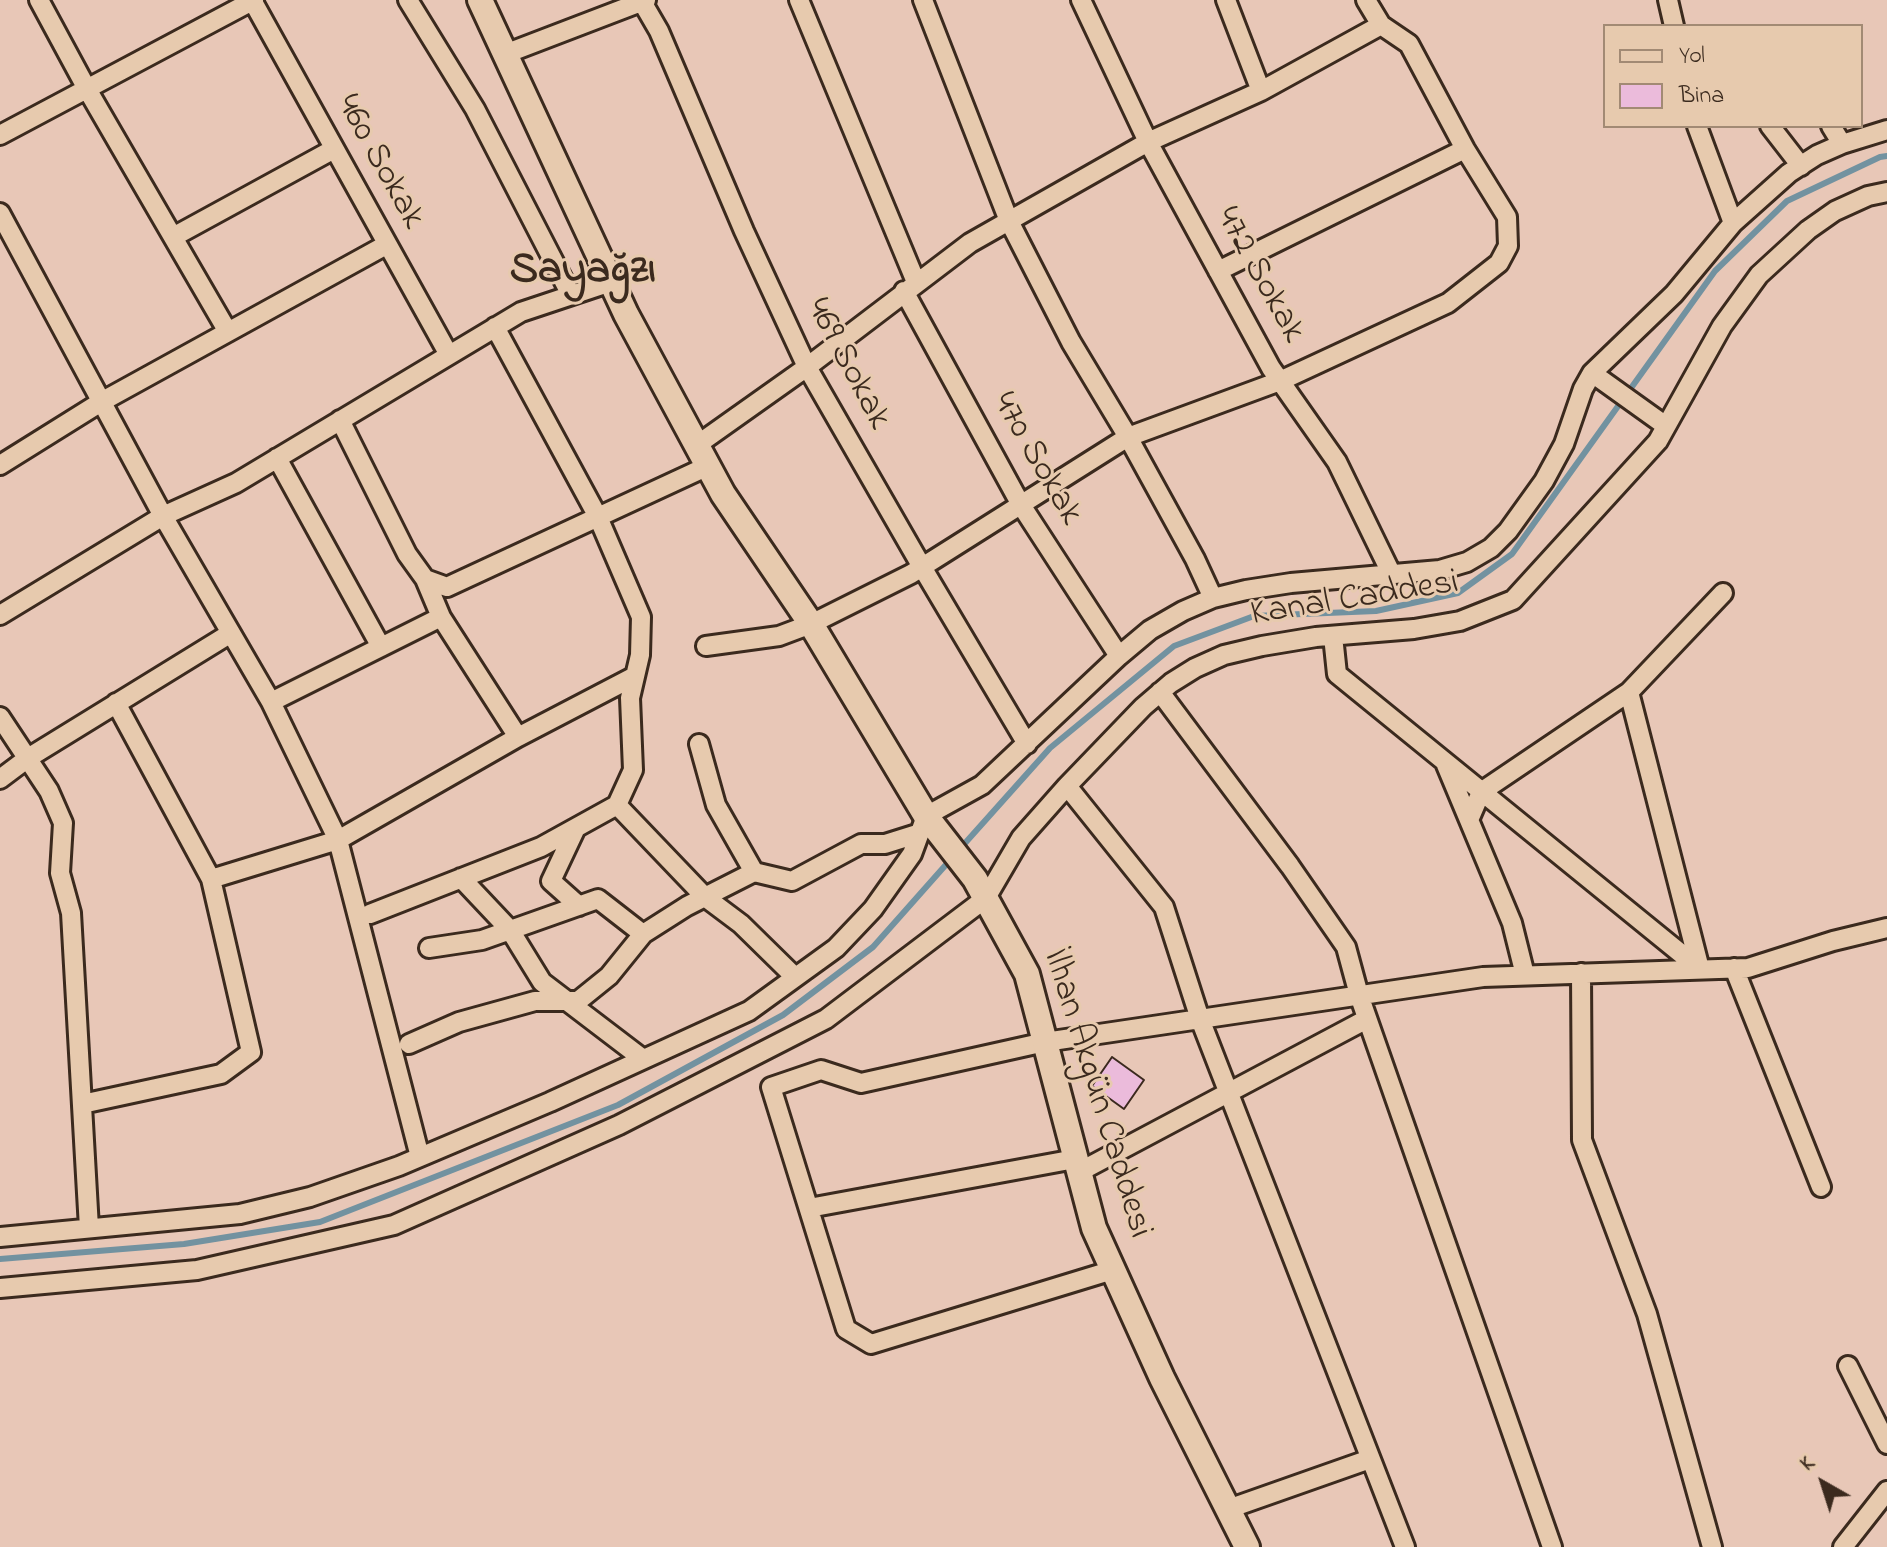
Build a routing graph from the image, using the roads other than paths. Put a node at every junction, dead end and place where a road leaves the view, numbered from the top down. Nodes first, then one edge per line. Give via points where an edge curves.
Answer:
1 (253, 0) edge
2 (408, 0) edge
3 (480, 0) edge
4 (799, 0) edge
5 (923, 0) edge
6 (1081, 0) edge
7 (1226, 0) edge
8 (1366, 0) edge
9 (1668, 0) edge
10 (643, 1) edge
11 (46, 2) edge
12 (1674, 24) edge
13 (1381, 25) junction
14 (505, 54) junction
15 (87, 89) junction
16 (1261, 91) junction
17 (1698, 128) edge
18 (1772, 128) edge
19 (1832, 128) edge
20 (1887, 130) edge
21 (0, 135) edge
22 (1148, 142) junction
23 (1842, 144) junction
24 (334, 149) junction
25 (1465, 149) junction
26 (1801, 166) junction
27 (1887, 192) edge
28 (0, 213) edge
29 (1009, 221) junction
30 (1733, 223) junction
31 (173, 237) junction
32 (386, 245) junction
33 (1218, 271) junction
34 (611, 282) junction
35 (910, 287) junction
36 (571, 295) junction
37 (495, 327) junction
38 (228, 332) junction
39 (449, 355) junction
40 (807, 367) junction
41 (1592, 373) junction
42 (1280, 381) junction
43 (101, 402) junction
44 (340, 420) junction
45 (1666, 426) junction
46 (1128, 437) junction
47 (702, 455) junction
48 (277, 458) junction
49 (0, 465) edge
50 (1021, 505) junction
51 (163, 516) junction
52 (598, 517) junction
53 (922, 567) junction
54 (1392, 575) junction
55 (425, 579) junction
56 (1723, 593) dead end
57 (1213, 598) junction
58 (0, 615) edge
59 (441, 617) junction
60 (811, 624) junction
61 (231, 633) junction
62 (1333, 636) junction
63 (706, 646) dead end
64 (381, 647) junction
65 (1119, 656) junction
66 (635, 676) junction
67 (1160, 692) junction
68 (1629, 692) junction
69 (271, 702) junction
70 (116, 703) junction
71 (0, 717) edge
72 (518, 737) junction
73 (699, 744) dead end
74 (1027, 744) junction
75 (28, 758) junction
76 (1445, 762) junction
77 (0, 779) edge
78 (1067, 786) junction
79 (1481, 792) junction
80 (617, 805) junction
81 (1469, 820) junction
82 (927, 827) junction
83 (576, 828) junction
84 (338, 840) junction
85 (754, 872) junction
86 (461, 878) junction
87 (211, 879) junction
88 (981, 889) junction
89 (705, 897) junction
90 (579, 906) junction
91 (370, 914) dead end
92 (1887, 928) edge
93 (510, 930) junction
94 (643, 934) junction
95 (429, 948) dead end
96 (1734, 968) junction
97 (1700, 969) junction
98 (1581, 973) junction
99 (1525, 975) junction
100 (795, 977) junction
101 (1359, 995) junction
102 (564, 1001) junction
103 (1200, 1019) junction
104 (1367, 1019) junction
105 (1045, 1042) junction
106 (409, 1044) dead end
107 (643, 1059) junction
108 (1228, 1093) junction
109 (82, 1104) junction
110 (420, 1157) junction
111 (1077, 1165) junction
112 (1821, 1187) dead end
113 (809, 1208) junction
114 (89, 1228) junction
115 (0, 1237) edge
116 (1113, 1270) junction
117 (0, 1288) edge
118 (1848, 1366) dead end
119 (1887, 1444) edge
120 (1370, 1459) junction
121 (1887, 1491) edge
122 (1228, 1509) junction
123 (1247, 1547) edge
124 (1405, 1547) edge
125 (1552, 1547) edge
126 (1712, 1547) edge
127 (1843, 1547) edge

1 - 15 street
1 - 24 street, 460 Sokak
2 - 36 street via 475,109
3 - 14 main road, İlhan Akgün Caddesi
4 - 35 street, 470 Sokak
5 - 29 street
6 - 22 street, 472 Sokak
7 - 16 street
8 - 13 street
9 - 12 street
10 - 14 street
10 - 40 street, 469 Sokak
11 - 15 street
13 - 16 street
13 - 25 street via 1409,44
14 - 34 main road, İlhan Akgün Caddesi
15 - 21 street
15 - 31 street
16 - 22 street
17 - 30 street
18 - 26 street
19 - 23 street
20 - 23 street
22 - 29 street
22 - 33 street, 472 Sokak
23 - 26 street
24 - 31 street
24 - 32 street, 460 Sokak
25 - 33 street
25 - 42 street via 1507,217 1508,246 1499,263 1448,303
26 - 30 street
27 - 45 street, Kanal Caddesi via 1835,211 1759,275 1722,326
28 - 43 street
29 - 35 street
29 - 46 street via 1071,342
30 - 41 street via 1674,294
31 - 38 street
32 - 38 street
32 - 39 street, 460 Sokak
33 - 42 street, 472 Sokak
34 - 36 street
34 - 47 main road, İlhan Akgün Caddesi
35 - 40 street
35 - 50 street, 470 Sokak
36 - 37 street
37 - 39 street
37 - 52 street
38 - 43 street
39 - 44 street
40 - 47 street
40 - 53 street, 469 Sokak
41 - 45 street
41 - 54 street via 1564,444 1508,531 1467,562
42 - 46 street
42 - 54 street, 472 Sokak via 1337,462
43 - 49 street
43 - 51 street
44 - 48 street
44 - 55 street via 407,554
45 - 62 street, Kanal Caddesi via 1643,459 1513,600 1460,621
46 - 50 street
46 - 57 street
47 - 52 street
47 - 60 main road, İlhan Akgün Caddesi
48 - 51 street
48 - 64 street
50 - 53 street
50 - 65 street, 470 Sokak
51 - 58 street
51 - 61 street
52 - 55 street via 447,587
52 - 66 street via 641,617
53 - 60 street
53 - 74 street, 469 Sokak
54 - 57 street via 1291,583
55 - 59 street
56 - 68 street
57 - 65 street via 1150,630
59 - 64 street
59 - 72 street
60 - 63 street via 779,636
60 - 82 main road, İlhan Akgün Caddesi
61 - 69 street
61 - 70 street
62 - 67 street, Kanal Caddesi via 1224,655
62 - 76 street via 1337,674
64 - 69 street
65 - 74 street
66 - 72 street
66 - 80 street via 630,698 633,770
67 - 78 street, Kanal Caddesi
67 - 101 street via 1346,947
68 - 79 street
68 - 97 street
69 - 84 street
70 - 75 street
70 - 87 street
71 - 75 street
72 - 84 street
73 - 85 street via 716,805
74 - 82 street
75 - 77 street
75 - 109 street via 63,823 60,873 71,913
76 - 79 street
76 - 81 street
78 - 88 street, Kanal Caddesi
78 - 103 street via 1164,907
79 - 81 street
79 - 97 street
80 - 83 street
80 - 89 street
81 - 99 street via 1512,923
82 - 85 street via 885,844 861,844 792,881
82 - 88 main road, İlhan Akgün Caddesi
82 - 100 street via 873,909 836,948
83 - 86 street
83 - 90 street via 551,881
84 - 87 street
84 - 110 street
85 - 89 street
86 - 91 street
86 - 93 street
87 - 109 street via 251,1052 221,1074
88 - 105 main road, İlhan Akgün Caddesi via 1027,974
88 - 117 street via 826,1019 619,1125 394,1225 197,1270
89 - 94 street
89 - 100 street
90 - 93 street
90 - 94 street via 598,899
92 - 96 street
93 - 95 street
93 - 102 street via 542,982
94 - 102 street via 609,976 578,1001
96 - 97 street
96 - 112 street
97 - 98 street
98 - 99 street
98 - 126 street via 1582,1140 1647,1314
99 - 101 street
100 - 107 street via 749,1011
101 - 103 street
101 - 104 street
102 - 106 street via 535,1001 459,1022
102 - 107 street
103 - 105 street
103 - 108 street
104 - 108 street
104 - 125 street
105 - 111 main road, İlhan Akgün Caddesi
105 - 113 street via 861,1083 821,1070 771,1087
107 - 110 street
108 - 111 street
108 - 120 street
109 - 114 street
110 - 114 street via 310,1197 240,1214
111 - 113 street
111 - 116 main road, İlhan Akgün Caddesi via 1094,1228
113 - 116 street via 846,1329 871,1344
114 - 115 street
116 - 122 main road, İlhan Akgün Caddesi
118 - 119 street
120 - 122 street
120 - 124 street
121 - 127 street
122 - 123 main road, İlhan Akgün Caddesi

